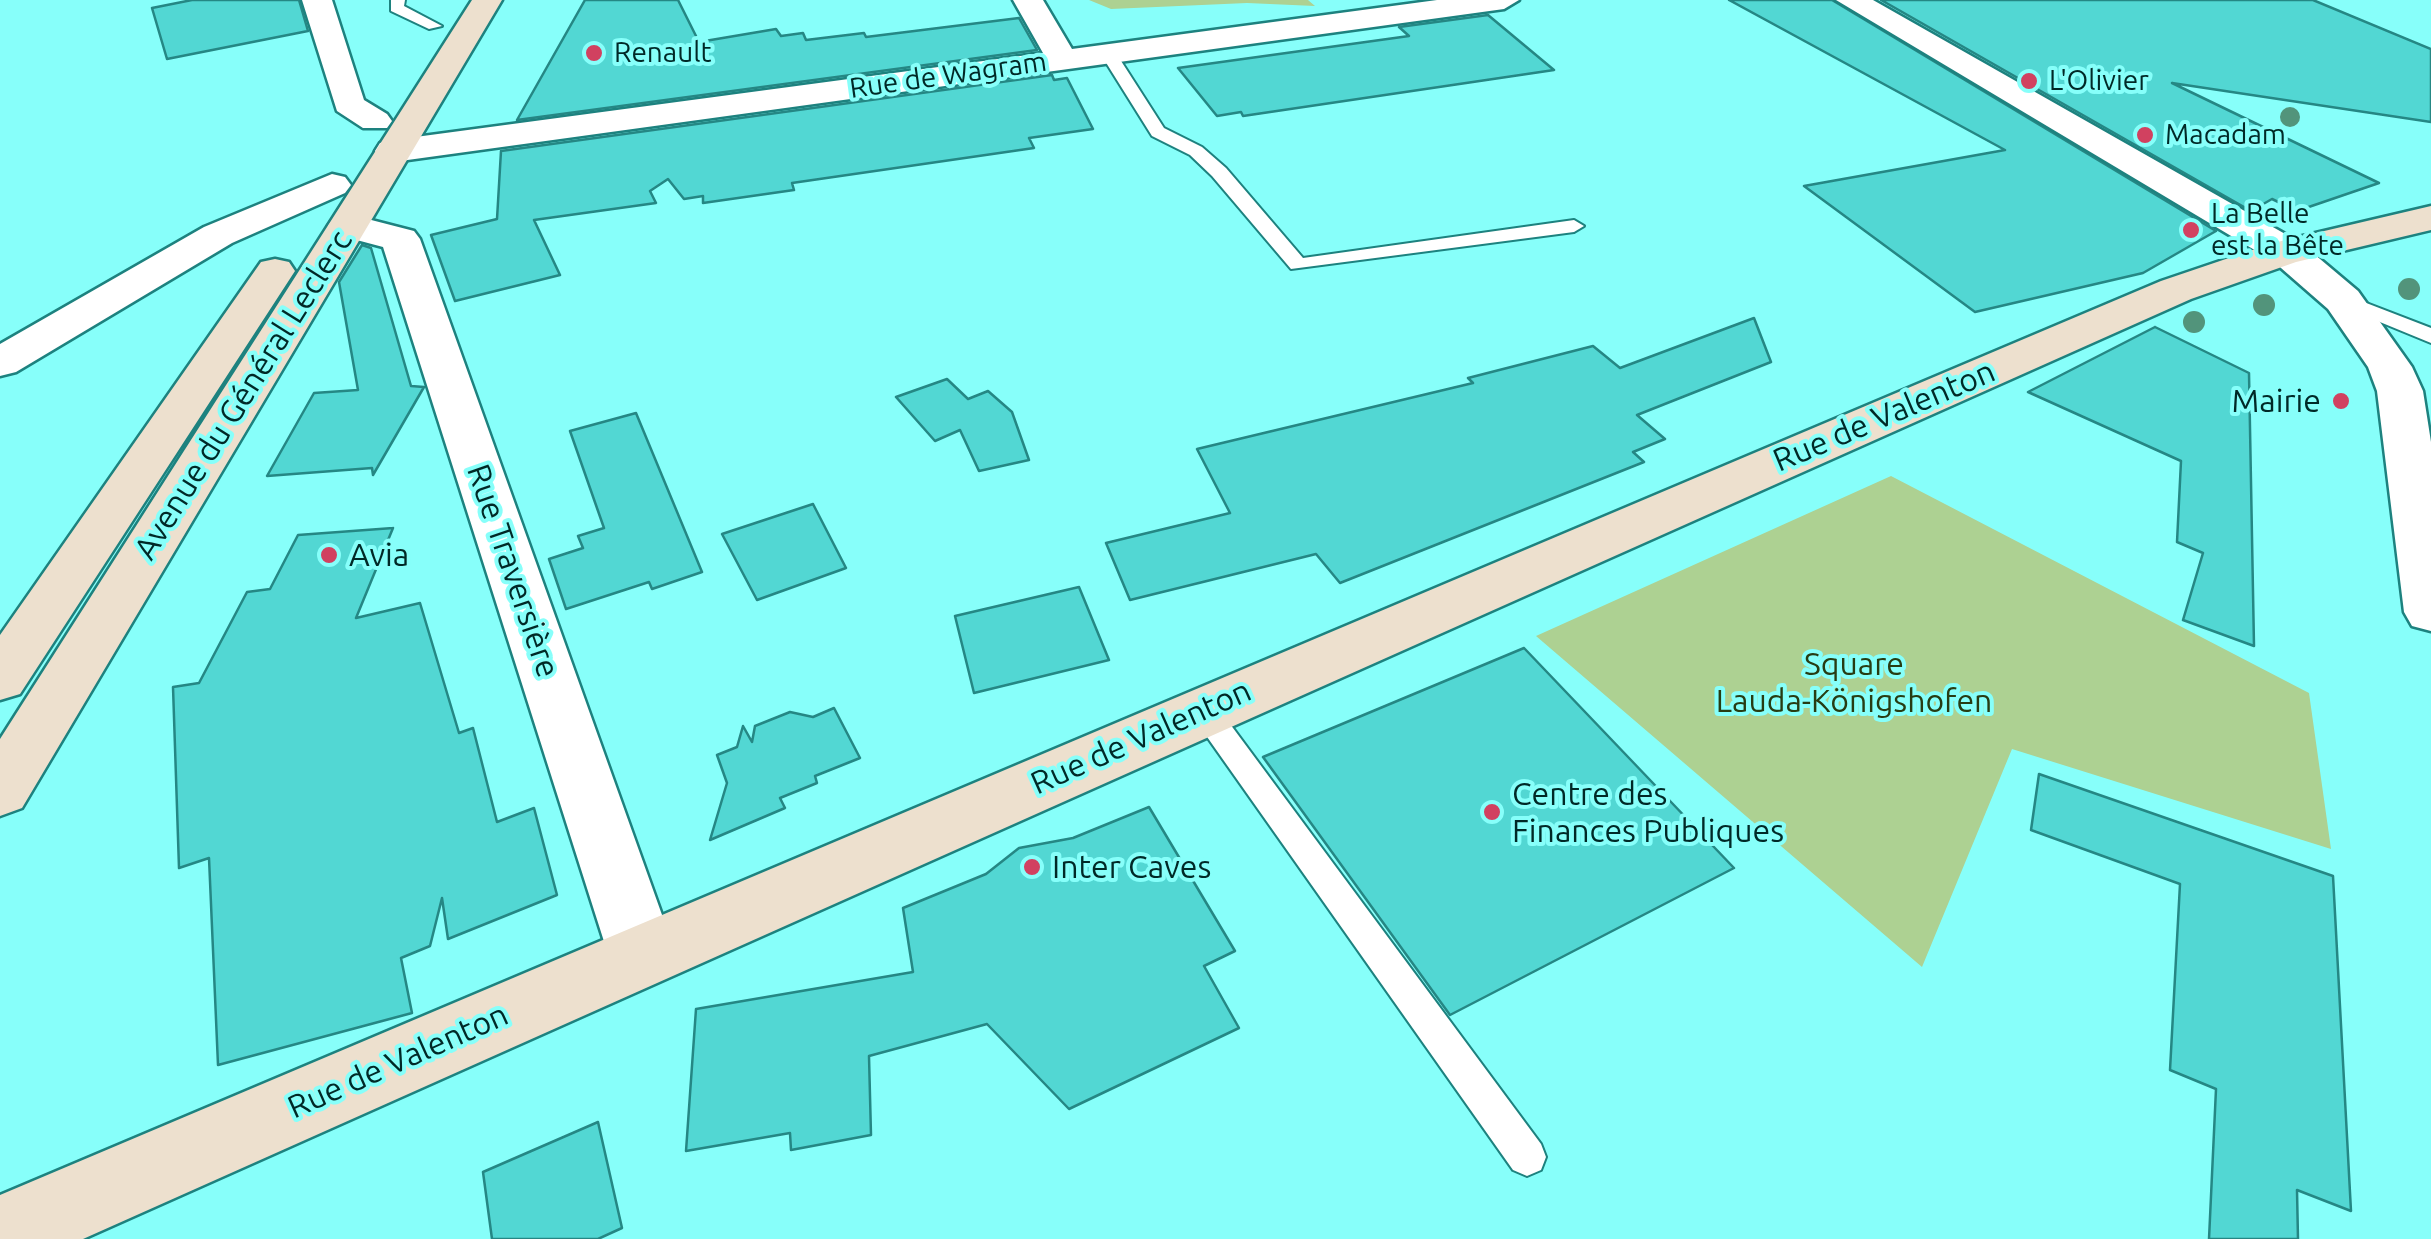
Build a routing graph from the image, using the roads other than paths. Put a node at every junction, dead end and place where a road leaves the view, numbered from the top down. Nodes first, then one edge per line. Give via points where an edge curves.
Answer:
1 (317, 0) edge
2 (398, 0) edge
3 (487, 0) edge
4 (1028, 0) edge
5 (1504, 0) edge
6 (1850, 0) edge
7 (443, 13) edge
8 (1108, 53) junction
9 (1062, 59) junction
10 (384, 136) junction
11 (340, 205) junction
12 (2431, 218) edge
13 (1574, 226) dead end
14 (2287, 252) junction
15 (2343, 300) junction
16 (2431, 336) edge
17 (0, 363) edge
18 (2431, 612) edge
19 (0, 678) edge
20 (1204, 709) junction
21 (0, 791) edge
22 (642, 954) junction
23 (1527, 1157) dead end
24 (0, 1234) edge

1 - 10 street via 347,100
2 - 7 lane via 396,8
3 - 10 main road, Avenue du Général Leclerc
4 - 9 street
5 - 8 street, Rue de Wagram
6 - 14 street
7 - 10 main road, Avenue du Général Leclerc
8 - 9 street, Rue de Wagram
8 - 13 lane via 1158,132 1219,172 1298,265
9 - 10 street, Rue de Wagram
10 - 11 main road, Avenue du Général Leclerc
11 - 17 street via 218,235
11 - 19 main road, Avenue du Général Leclerc
11 - 21 main road, Avenue du Général Leclerc
11 - 22 street, Rue Traversière via 400,239
12 - 14 main road, Rue de Valenton
14 - 15 street
14 - 20 main road, Rue de Valenton via 2176,290
15 - 16 lane
15 - 18 street via 2400,392
20 - 22 main road, Rue de Valenton
20 - 23 lane
22 - 24 main road, Rue de Valenton

